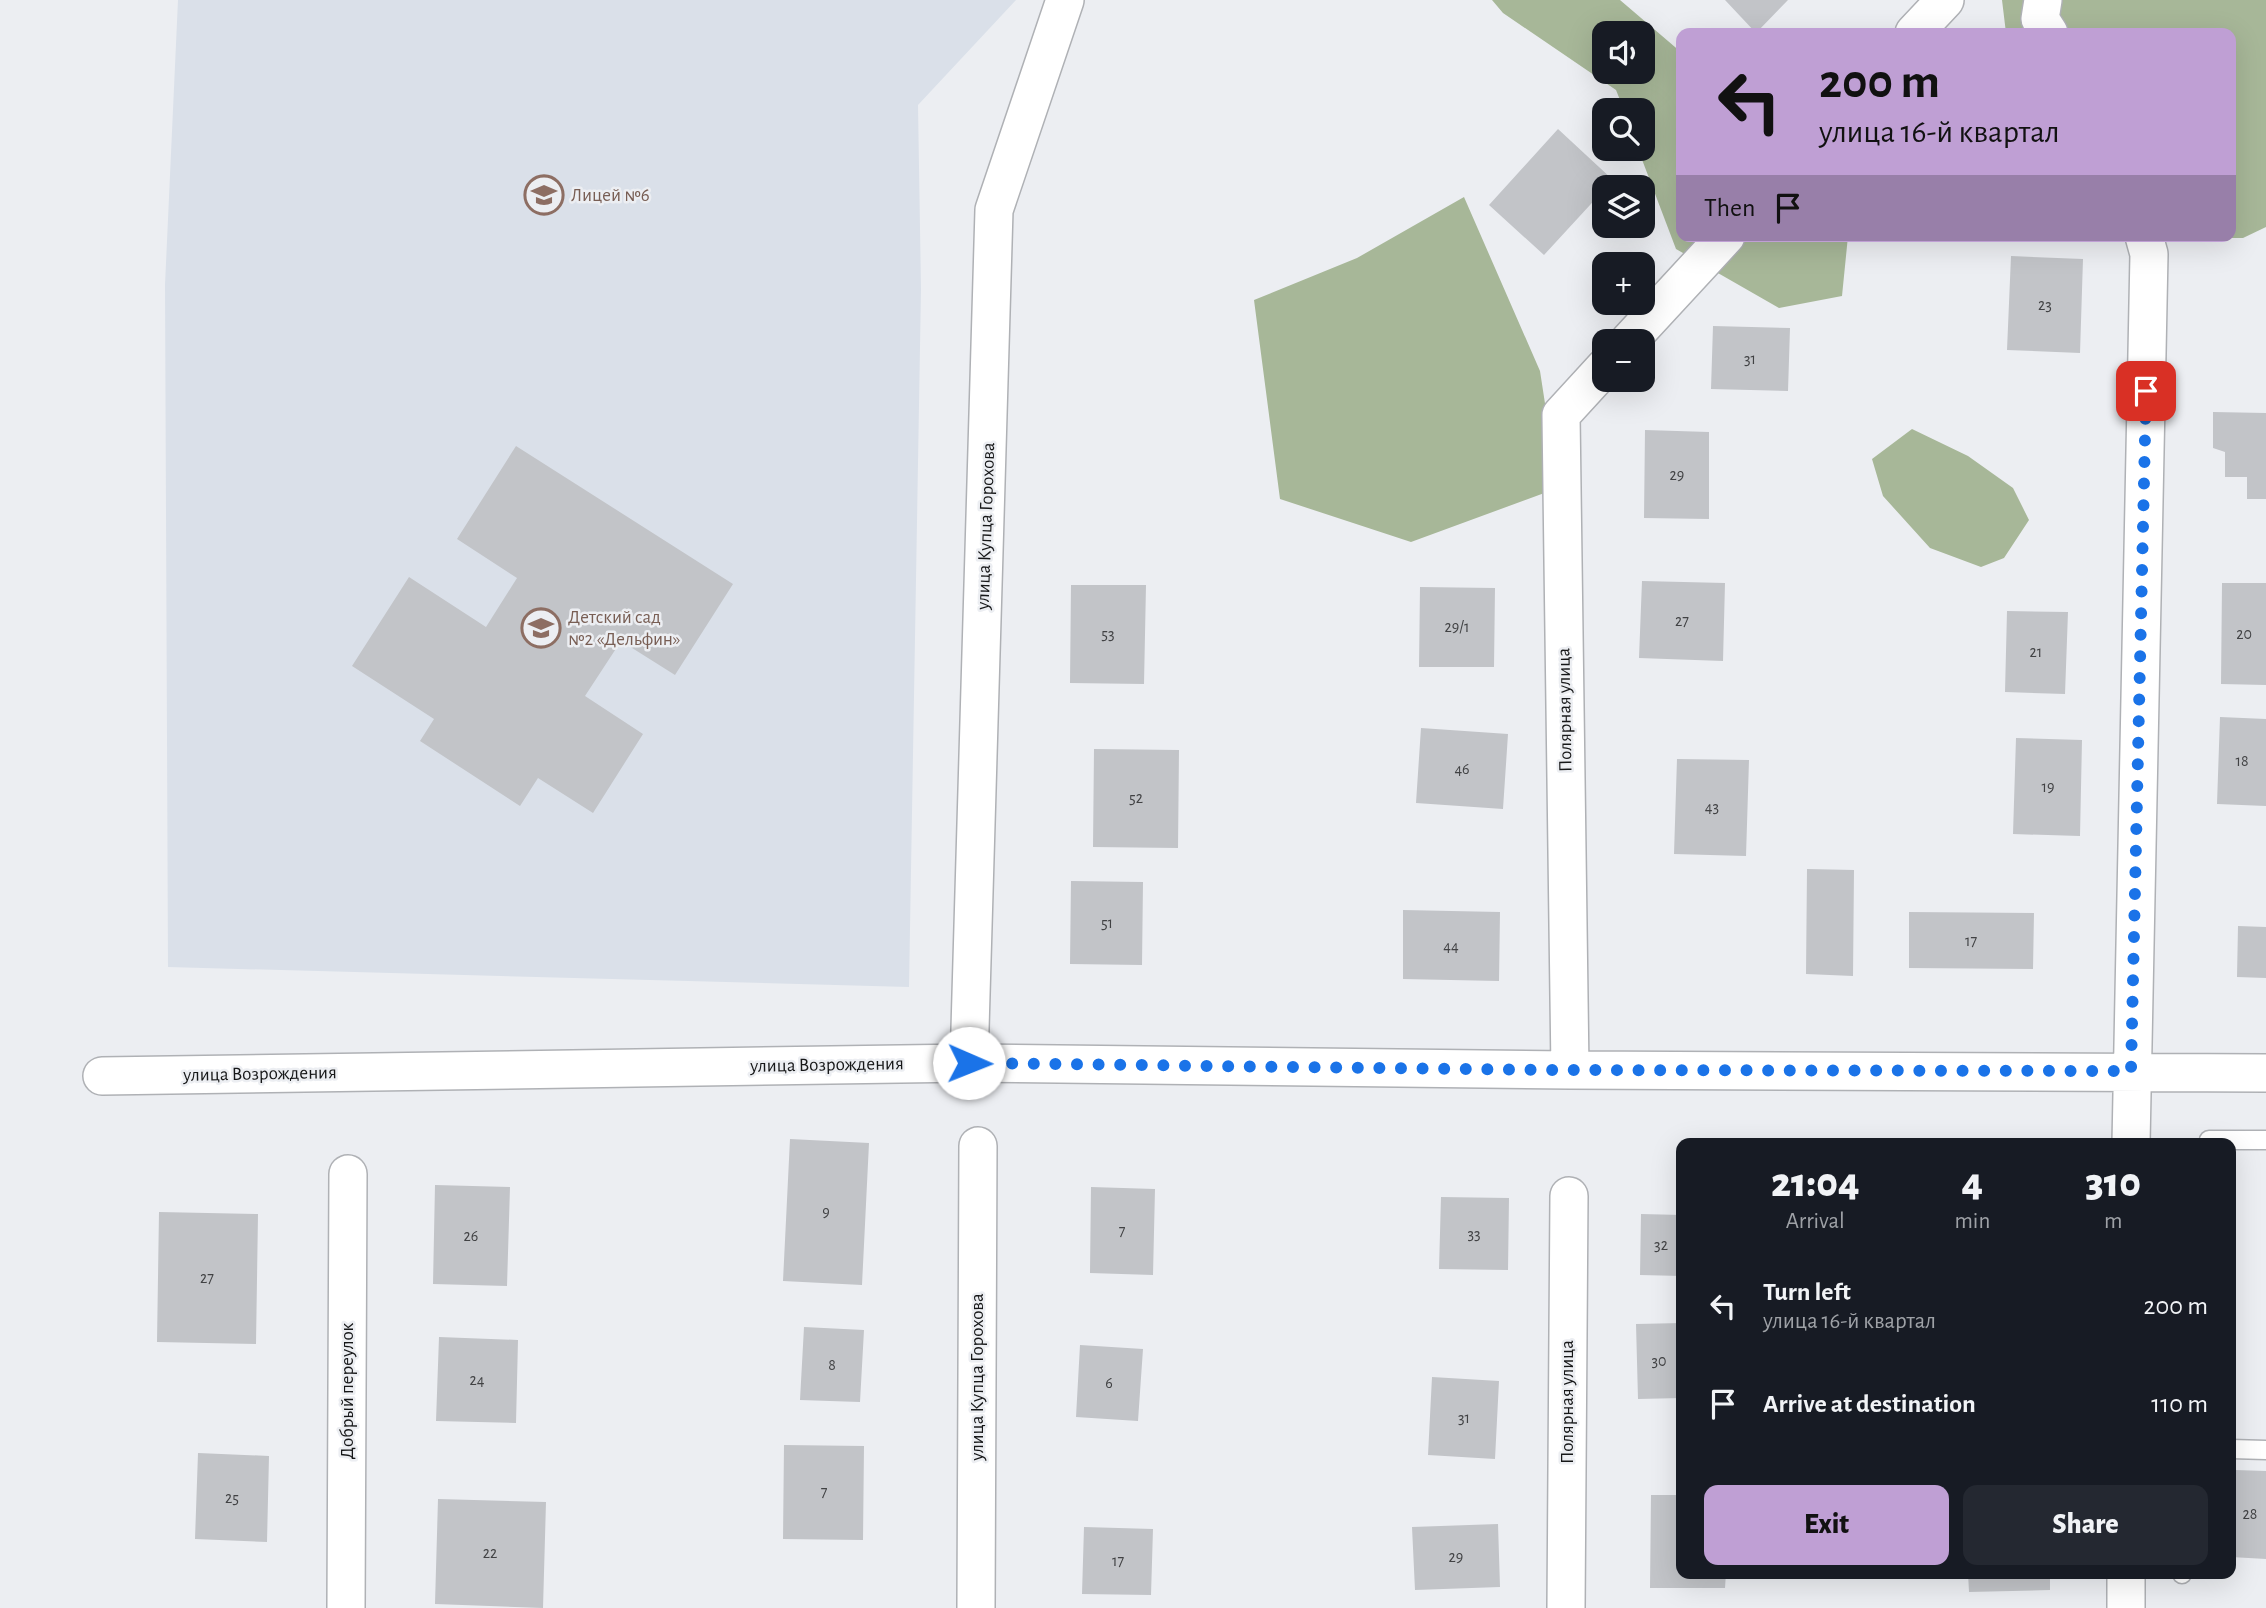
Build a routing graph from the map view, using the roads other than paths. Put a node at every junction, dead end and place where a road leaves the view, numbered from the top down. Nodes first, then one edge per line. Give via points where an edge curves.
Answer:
1 (1065, 0) edge
2 (1945, 0) edge
3 (2043, 0) edge
4 (1919, 28) edge
5 (2046, 28) edge
6 (1720, 242) edge
7 (2146, 242) edge
8 (1640, 329) edge
9 (1592, 382) edge
10 (969, 1063) junction
11 (1570, 1070) junction
12 (2131, 1071) junction
13 (2266, 1073) edge
14 (102, 1076) dead end
15 (2131, 1138) edge
16 (2236, 1140) edge
17 (2266, 1140) edge
18 (978, 1146) dead end
19 (348, 1174) dead end
20 (1569, 1196) dead end
21 (2236, 1449) edge
22 (2266, 1450) edge
23 (2126, 1579) edge
24 (346, 1608) edge
25 (976, 1608) edge
26 (1566, 1608) edge
27 (2126, 1608) edge

1 - 10 street, улица Купца Горохова via 994,210
2 - 4 street
3 - 5 street via 2040,19
6 - 8 street
7 - 12 street via 2149,254
9 - 11 street, Полярная улица via 1561,415
10 - 11 street, улица Возрождения
10 - 14 street, улица Возрождения
11 - 12 street, улица Возрождения
12 - 13 street, улица Возрождения
12 - 15 street
16 - 17 lane
18 - 25 street, улица Купца Горохова
19 - 24 street, Добрый переулок
20 - 26 street, Полярная улица
21 - 22 lane
23 - 27 street

